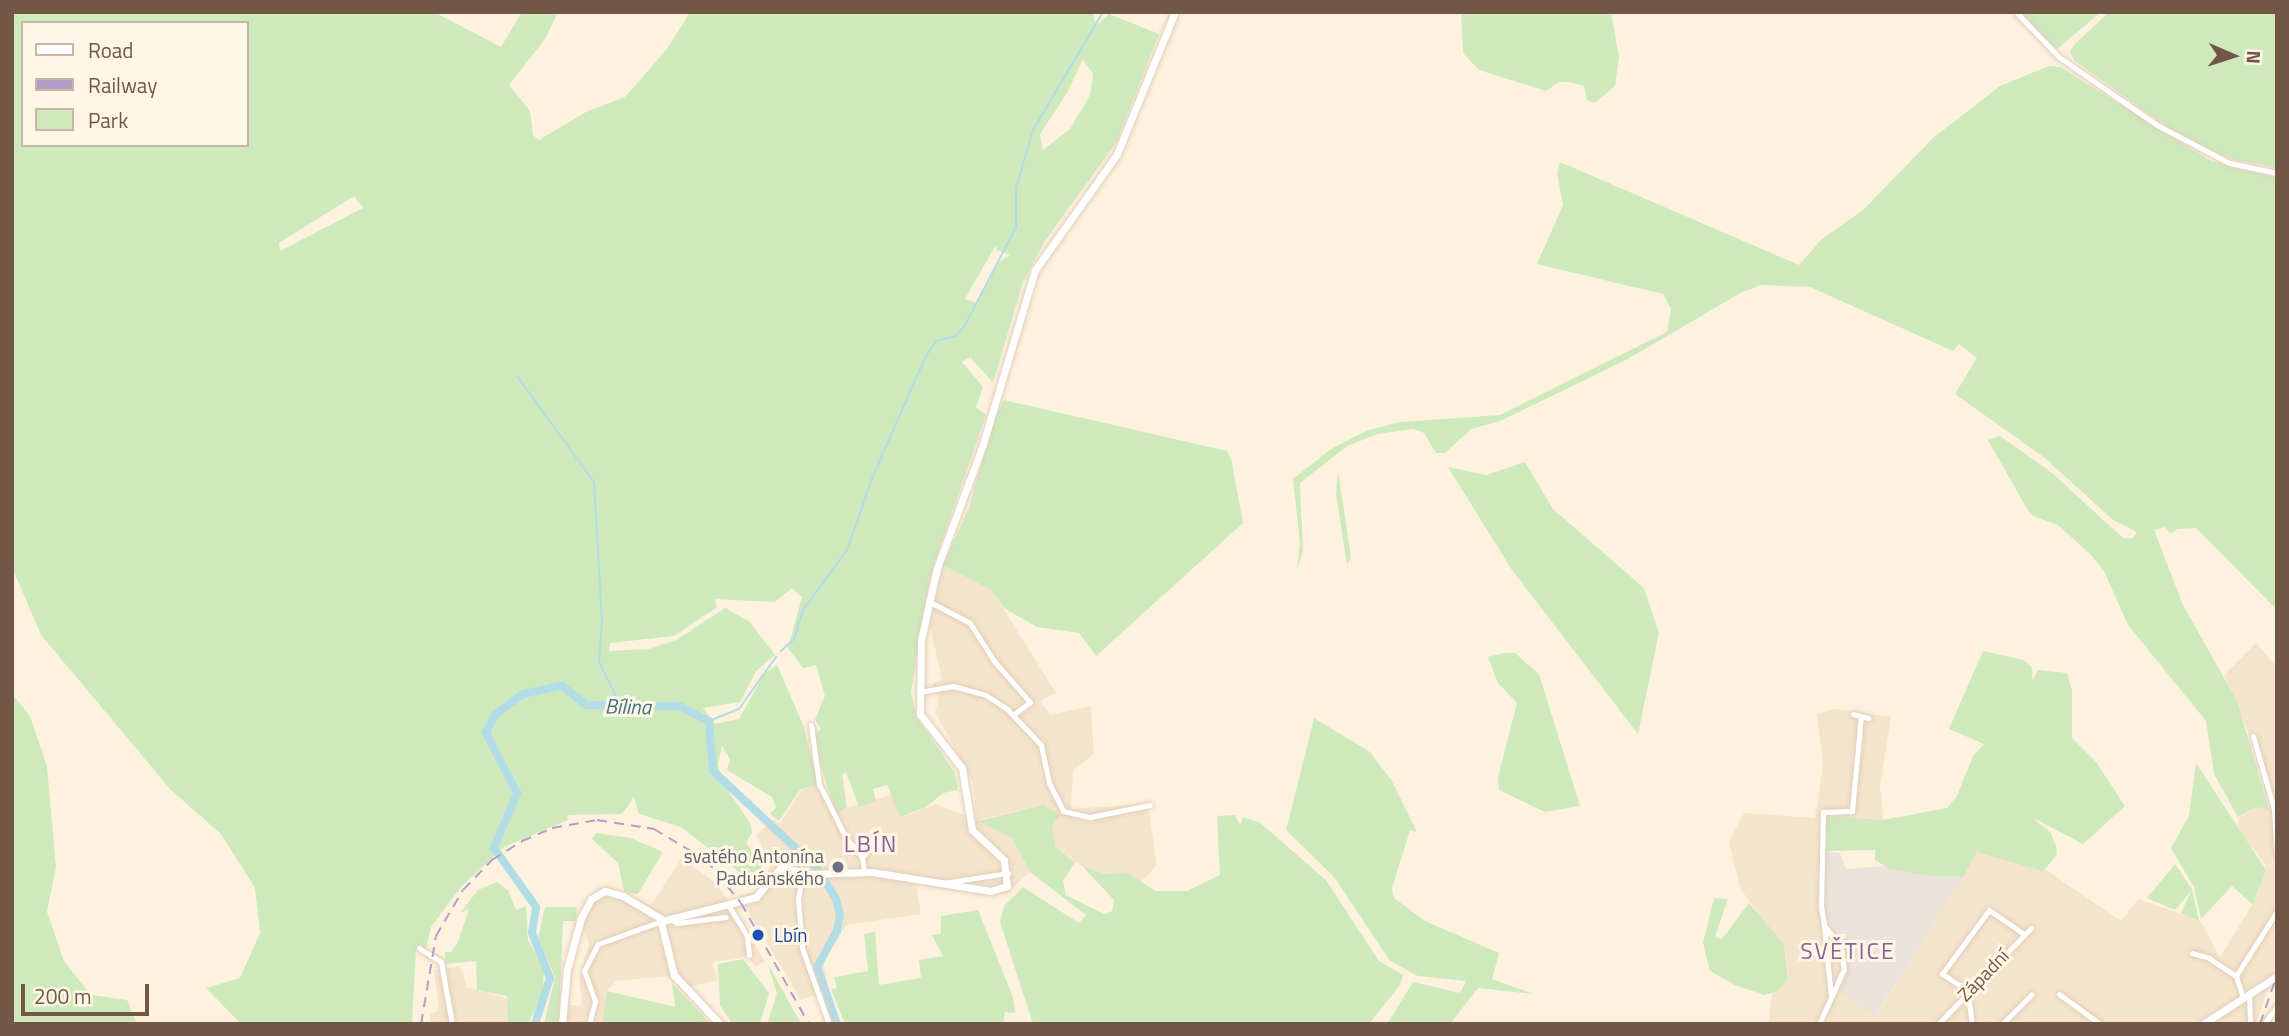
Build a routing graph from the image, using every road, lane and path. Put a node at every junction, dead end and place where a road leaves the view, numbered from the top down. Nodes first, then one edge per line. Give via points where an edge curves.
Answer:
1 (1175, 12) edge
2 (2017, 12) edge
3 (2277, 173) edge
4 (928, 601) junction
5 (918, 692) junction
6 (1853, 714) dead end
7 (1013, 715) junction
8 (1861, 716) junction
9 (1868, 718) dead end
10 (811, 724) dead end
11 (2253, 736) dead end
12 (1150, 805) dead end
13 (879, 838) dead end
14 (2277, 855) edge
15 (862, 857) junction
16 (864, 872) junction
17 (1008, 873) junction
18 (807, 874) junction
19 (939, 883) junction
20 (729, 906) junction
21 (2277, 911) edge
22 (726, 916) dead end
23 (672, 919) junction
24 (662, 921) junction
25 (1824, 925) junction
26 (2031, 928) dead end
27 (2024, 934) junction
28 (419, 948) dead end
29 (2192, 953) dead end
30 (749, 955) dead end
31 (2236, 976) junction
32 (2277, 976) edge
33 (1967, 990) junction
34 (2032, 994) dead end
35 (2059, 994) dead end
36 (1831, 996) junction
37 (2246, 996) junction
38 (2277, 1006) edge
39 (452, 1024) edge
40 (562, 1024) edge
41 (590, 1024) edge
42 (720, 1024) edge
43 (830, 1024) edge
44 (1820, 1024) edge
45 (1938, 1024) edge
46 (1972, 1024) edge
47 (2002, 1024) edge
48 (2100, 1024) edge
49 (2203, 1024) edge
50 (2248, 1024) edge
51 (2264, 1024) edge

1 - 4 street via 1117,154 1035,270 983,444
2 - 3 street via 2059,57 2157,125 2229,163
4 - 5 street
4 - 7 street via 970,623 994,661 1030,702
5 - 7 street via 946,686 969,689
5 - 17 street via 925,725 966,778 972,830 1001,856
6 - 8 street
7 - 12 street via 1041,745 1049,783 1063,811 1090,817
8 - 9 street
8 - 25 street via 1849,813 1823,812 1819,889
10 - 15 street via 819,783 827,805
11 - 14 street via 2266,774
13 - 15 street
15 - 16 street
16 - 18 street
16 - 19 street
17 - 19 street
17 - 19 street via 1002,891
18 - 20 street via 781,867 760,894
18 - 43 street via 799,898 803,948
20 - 23 street
20 - 30 street via 747,936
21 - 31 street
22 - 23 street via 677,923
23 - 24 street
24 - 40 street via 614,892 601,892 591,899 567,969
24 - 41 street via 598,944 584,971 595,1001
24 - 42 street via 674,975
25 - 36 street
25 - 36 street via 1837,939 1844,963
26 - 27 street, Západní
27 - 33 street, Západní
27 - 33 street via 1989,910 1983,913 1942,974
28 - 39 street via 441,962
29 - 31 street
31 - 37 street
32 - 37 street
33 - 45 street, Západní
33 - 46 street
34 - 47 street
35 - 48 street
36 - 44 street
37 - 49 street
37 - 50 street via 2252,1014
38 - 51 street

